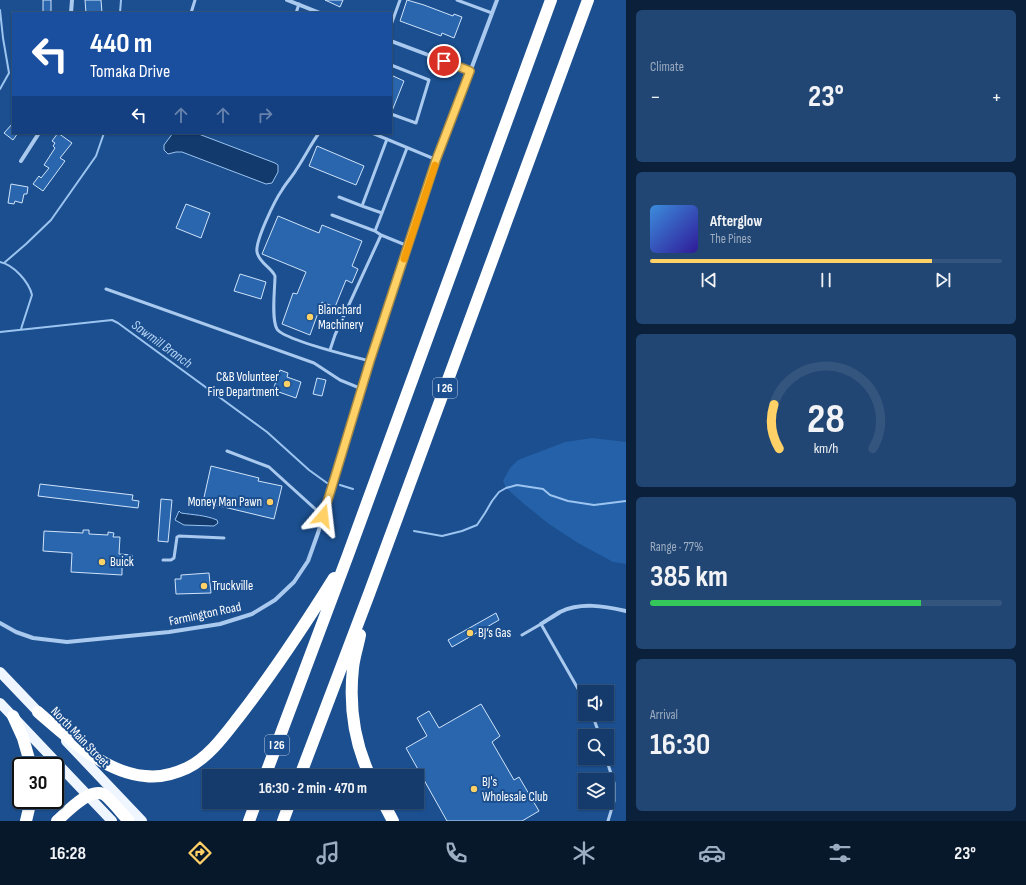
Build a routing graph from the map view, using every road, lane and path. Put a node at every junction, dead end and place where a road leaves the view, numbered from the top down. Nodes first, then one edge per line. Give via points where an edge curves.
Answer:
1 (72, 0) edge
2 (195, 0) edge
3 (287, 0) edge
4 (400, 0) edge
5 (457, 0) edge
6 (496, 0) edge
7 (551, 0) edge
8 (588, 0) edge
9 (299, 4) junction
10 (71, 12) edge
11 (191, 12) edge
12 (296, 12) edge
13 (318, 12) edge
14 (492, 13) junction
15 (392, 21) edge
16 (392, 40) edge
17 (392, 65) edge
18 (470, 71) junction
19 (392, 114) edge
20 (38, 134) edge
21 (318, 134) edge
22 (374, 134) edge
23 (387, 139) junction
24 (407, 148) junction
25 (436, 160) junction
26 (21, 161) dead end
27 (339, 197) dead end
28 (362, 206) junction
29 (382, 213) junction
30 (332, 215) dead end
31 (375, 231) junction
32 (381, 236) junction
33 (408, 246) junction
34 (106, 289) dead end
35 (330, 350) junction
36 (370, 361) junction
37 (362, 389) junction
38 (227, 450) dead end
39 (323, 516) junction
40 (224, 538) dead end
41 (348, 555) junction
42 (163, 560) dead end
43 (370, 594) junction
44 (626, 611) edge
45 (0, 623) edge
46 (541, 624) junction
47 (522, 635) dead end
48 (0, 672) edge
49 (578, 689) edge
50 (0, 703) edge
51 (38, 712) junction
52 (13, 716) junction
53 (28, 757) edge
54 (608, 765) edge
55 (268, 769) edge
56 (303, 769) edge
57 (367, 769) edge
58 (88, 795) junction
59 (29, 809) edge
60 (253, 809) edge
61 (287, 809) edge
62 (387, 809) edge
63 (26, 821) edge
64 (57, 821) edge
65 (112, 821) edge
66 (129, 821) edge
67 (142, 821) edge
68 (249, 821) edge
69 (283, 821) edge
70 (393, 821) edge
71 (608, 821) edge

1 - 10 street
2 - 11 lane
3 - 9 street
4 - 15 lane
5 - 14 lane
6 - 14 street, Farmington Road
7 - 41 highway, I 26
8 - 43 highway, I 26
9 - 12 lane
9 - 13 street
14 - 18 street, Farmington Road
16 - 18 street
17 - 19 lane via 429,80 416,123
18 - 25 street, Farmington Road
20 - 26 street
21 - 35 lane via 282,189 256,246 259,257 275,276 277,329 280,333 300,341
22 - 23 lane
23 - 24 lane
23 - 28 lane
24 - 25 lane
24 - 29 lane
25 - 33 street, Farmington Road
27 - 28 lane
28 - 29 lane
29 - 31 lane
30 - 31 lane
31 - 32 lane
32 - 33 lane
32 - 35 lane
33 - 36 street, Farmington Road
34 - 37 lane via 314,363 340,380
35 - 36 lane
36 - 37 street, Farmington Road
37 - 39 street, Farmington Road
38 - 39 lane via 269,467
39 - 45 street, Farmington Road via 308,561 294,582 274,600 252,614 220,624 168,632 67,642 33,638
40 - 42 lane via 179,536 174,558
41 - 51 highway via 254,698 210,752 188,768 168,775 146,776 123,772 98,759 68,738
41 - 55 highway, I 26
43 - 56 highway, I 26
43 - 57 highway via 353,666 351,698 358,746
44 - 46 street via 588,605 561,612
46 - 47 lane
46 - 49 lane
48 - 51 main road, North Main Street
50 - 52 main road
51 - 67 main road, North Main Street
52 - 53 highway
52 - 58 main road
54 - 71 lane via 614,784 614,801
58 - 64 highway
58 - 65 main road
58 - 66 highway via 96,792 104,794
59 - 63 highway
60 - 68 highway
61 - 69 highway
62 - 70 highway

